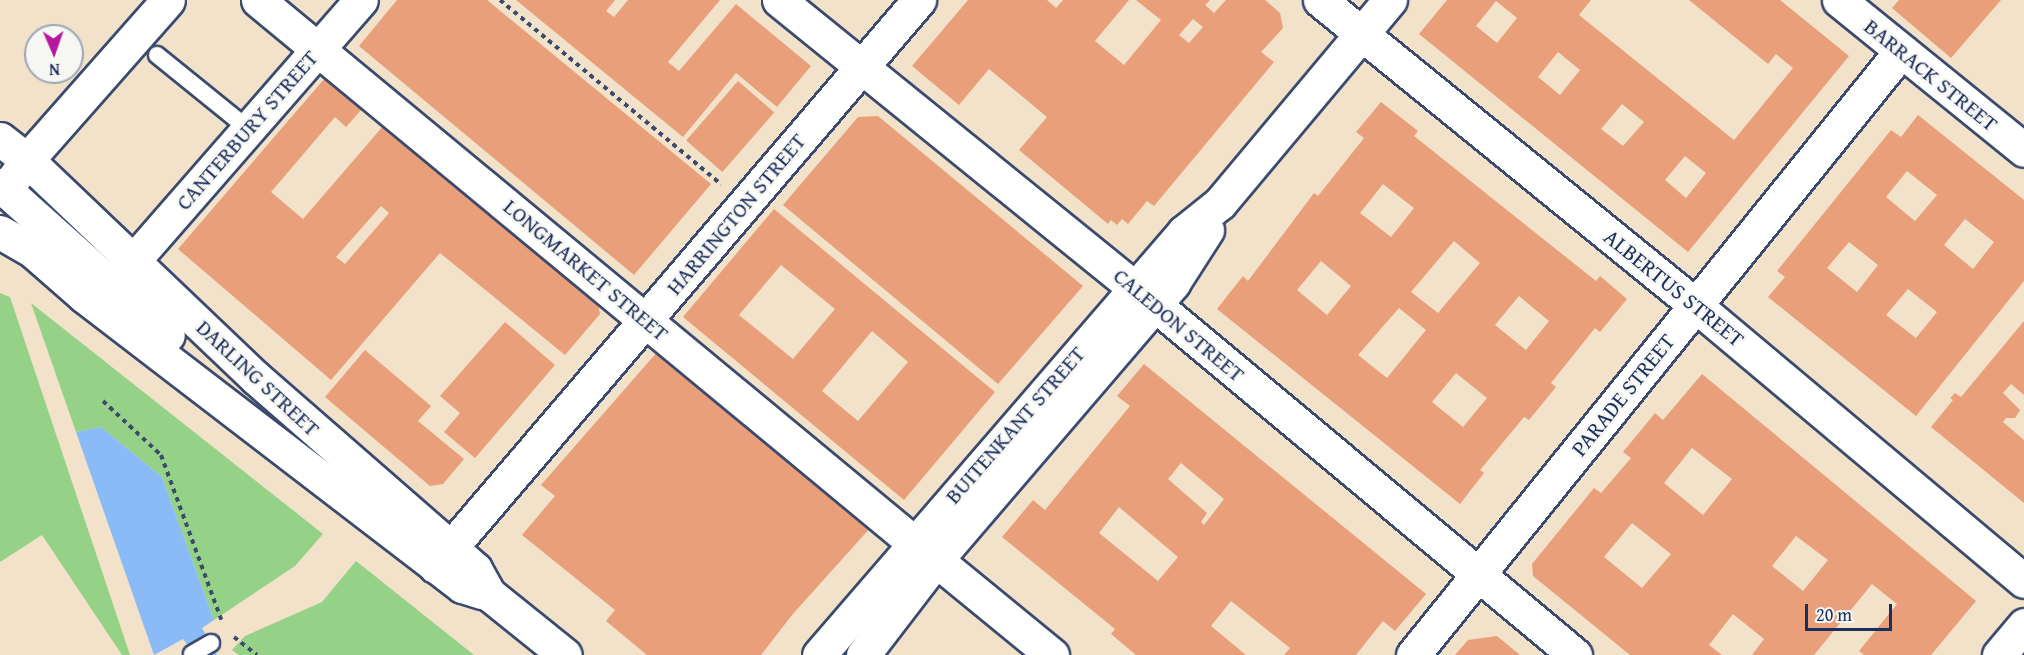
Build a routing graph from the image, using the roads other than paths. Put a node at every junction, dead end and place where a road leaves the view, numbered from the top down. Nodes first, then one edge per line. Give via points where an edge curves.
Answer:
1 (168, 0) edge
2 (258, 0) edge
3 (361, 0) edge
4 (779, 0) edge
5 (919, 0) edge
6 (1320, 0) edge
7 (1390, 0) edge
8 (1839, 0) edge
9 (1361, 34) junction
10 (318, 49) junction
11 (1901, 51) junction
12 (157, 55) dead end
13 (861, 67) junction
14 (247, 128) junction
15 (0, 139) edge
16 (2024, 150) edge
17 (13, 158) edge
18 (3, 187) edge
19 (0, 232) edge
20 (134, 260) junction
21 (1145, 296) junction
22 (1695, 305) junction
23 (646, 319) junction
24 (228, 404) junction
25 (925, 551) junction
26 (443, 556) junction
27 (1478, 575) junction
28 (2024, 581) edge
29 (2024, 625) edge
30 (211, 643) dead end
31 (192, 654) edge
32 (565, 655) edge
33 (819, 655) edge
34 (863, 655) edge
35 (1052, 655) edge
36 (1413, 655) edge
37 (1575, 655) edge
38 (2000, 655) edge

1 - 17 street
2 - 10 street, LONGMARKET STREET
3 - 10 street, CANTERBURY STREET
4 - 13 street, CALEDON STREET
5 - 13 street, HARRINGTON STREET
6 - 9 street, ALBERTUS STREET
7 - 9 street, BUITENKANT STREET
8 - 11 street, BARRACK STREET
9 - 21 street, BUITENKANT STREET via 1220,203 1184,232
9 - 22 street, ALBERTUS STREET
10 - 14 street, CANTERBURY STREET
10 - 23 street, LONGMARKET STREET
11 - 16 street, BARRACK STREET
11 - 22 street, PARADE STREET
12 - 14 lane
13 - 21 street, CALEDON STREET
13 - 23 street, HARRINGTON STREET
14 - 20 street, CANTERBURY STREET
15 - 17 street, DARLING STREET
17 - 18 street
17 - 20 street, DARLING STREET
18 - 24 street via 171,337
19 - 24 street, DARLING STREET via 34,252 84,296
20 - 26 street, DARLING STREET
21 - 25 street, BUITENKANT STREET
21 - 27 street, CALEDON STREET
22 - 27 street, PARADE STREET
22 - 28 street, ALBERTUS STREET
23 - 25 street, LONGMARKET STREET
23 - 26 street, HARRINGTON STREET
24 - 26 street, DARLING STREET
25 - 33 street, BUITENKANT STREET
25 - 34 street, BUITENKANT STREET
25 - 35 street, LONGMARKET STREET
26 - 32 street, DARLING STREET via 475,569 489,594
27 - 36 street, PARADE STREET
27 - 37 street, CALEDON STREET
29 - 38 street
30 - 31 lane

